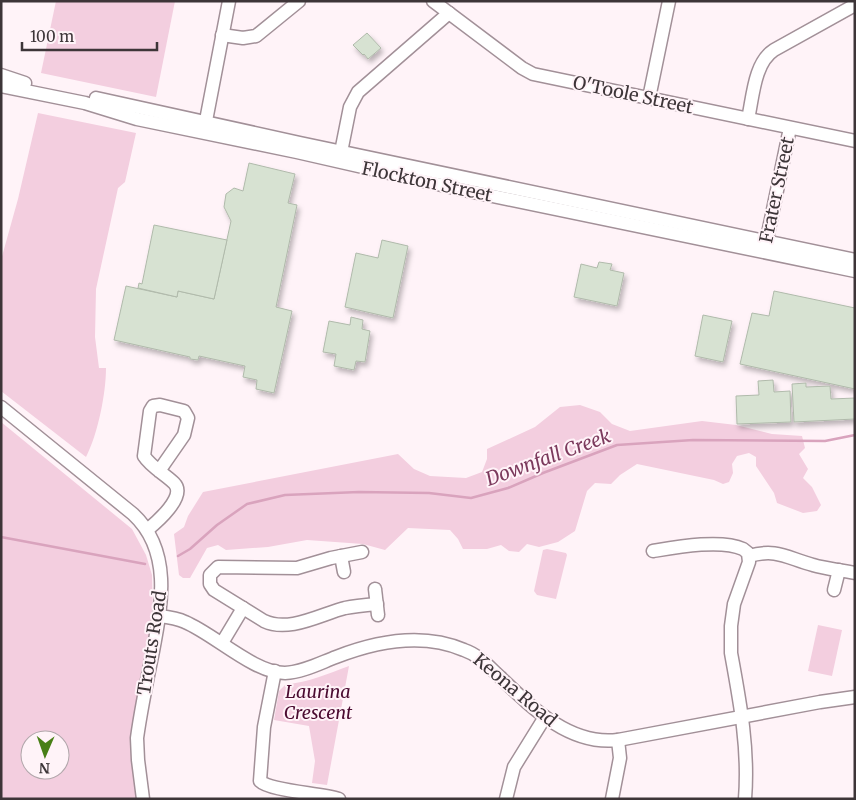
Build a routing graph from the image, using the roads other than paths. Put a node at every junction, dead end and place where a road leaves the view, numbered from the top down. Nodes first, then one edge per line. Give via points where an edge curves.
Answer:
1 (230, 1) edge
2 (299, 1) edge
3 (432, 1) edge
4 (669, 1) edge
5 (855, 5) edge
6 (449, 14) junction
7 (222, 35) junction
8 (1, 75) edge
9 (1, 86) edge
10 (649, 98) junction
11 (748, 119) junction
12 (205, 128) junction
13 (790, 128) junction
14 (855, 141) edge
15 (341, 152) junction
16 (765, 247) junction
17 (855, 260) edge
18 (855, 271) edge
19 (1, 407) edge
20 (159, 471) junction
21 (147, 530) junction
22 (653, 551) dead end
23 (362, 552) dead end
24 (341, 556) junction
25 (749, 556) junction
26 (838, 570) junction
27 (344, 572) dead end
28 (855, 573) edge
29 (375, 589) dead end
30 (834, 590) dead end
31 (243, 608) junction
32 (159, 616) junction
33 (222, 643) junction
34 (275, 671) junction
35 (855, 697) edge
36 (742, 716) junction
37 (545, 717) junction
38 (618, 740) junction
39 (143, 799) edge
40 (339, 799) edge
41 (506, 799) edge
42 (612, 799) edge
43 (745, 799) edge

1 - 7 street
2 - 7 street via 256,36
3 - 6 street, O'Toole Street
4 - 10 street
5 - 11 street via 765,57
6 - 10 street, O'Toole Street via 533,74
6 - 15 street via 358,92 350,107
7 - 12 street
8 - 12 street, Flockton Street
9 - 12 street, Flockton Street via 85,103 137,119
10 - 11 street, O'Toole Street
11 - 13 street, O'Toole Street
12 - 15 street, Flockton Street
12 - 16 street, Flockton Street via 459,190
13 - 14 street, O'Toole Street
13 - 16 street, Frater Street
15 - 16 street, Flockton Street
16 - 17 street, Flockton Street
16 - 18 street, Flockton Street
19 - 21 street, Trouts Road via 133,514
20 - 20 street via 144,454 150,411 158,405 184,411 188,418 184,435
20 - 21 street via 176,485 178,493 163,516
21 - 32 street, Trouts Road via 161,568
22 - 25 street via 691,545 730,546 744,549
23 - 24 street
24 - 27 street
24 - 31 street via 297,568 226,566 214,569 209,578 211,587
25 - 26 street via 774,552
25 - 36 street via 749,566 734,604 730,632
26 - 28 street
26 - 30 street
29 - 31 street via 378,610 343,609 307,621 267,622
31 - 33 street
32 - 33 street, Keona Road via 185,622
32 - 39 street, Trouts Road via 137,738
33 - 34 street, Keona Road
34 - 37 street, Keona Road via 304,669 378,643 400,640 434,642 460,648 478,657
34 - 40 street via 264,727 260,781 271,787
35 - 36 street, Keona Road
36 - 38 street, Keona Road
36 - 43 street via 747,761
37 - 38 street, Keona Road via 577,736 601,741
37 - 41 street via 514,768
38 - 42 street via 620,758

